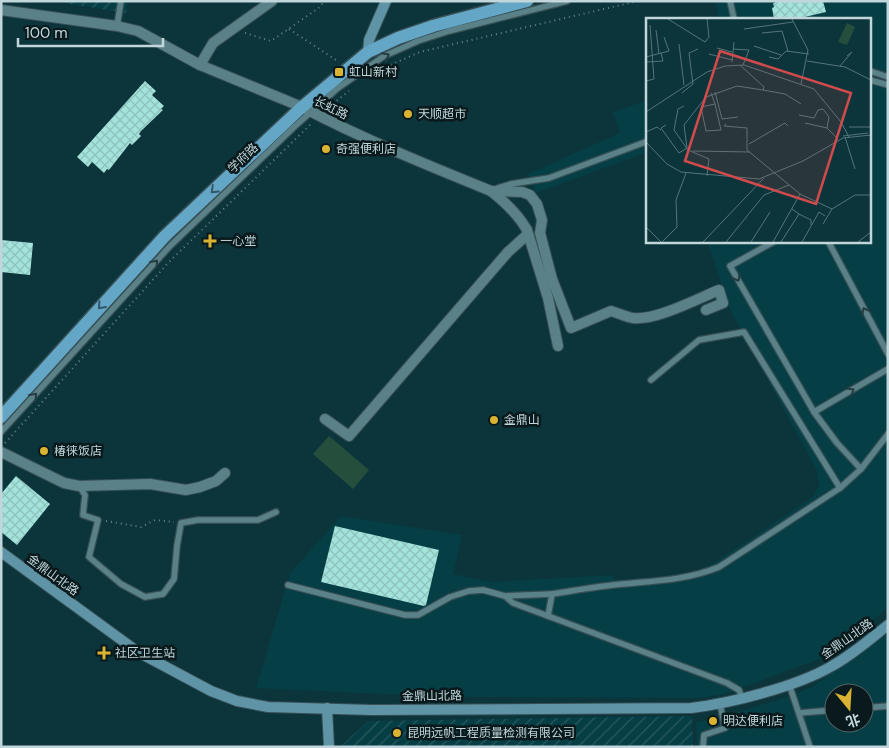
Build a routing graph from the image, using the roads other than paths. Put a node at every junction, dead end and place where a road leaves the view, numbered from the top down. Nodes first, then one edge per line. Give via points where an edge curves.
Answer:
1 (121, 1) edge
2 (272, 1) edge
3 (386, 1) edge
4 (527, 1) edge
5 (567, 1) edge
6 (730, 1) edge
7 (1, 10) edge
8 (734, 18) edge
9 (116, 26) junction
10 (368, 52) junction
11 (200, 65) junction
12 (872, 72) edge
13 (888, 77) edge
14 (872, 81) edge
15 (888, 85) edge
16 (311, 112) junction
17 (646, 142) edge
18 (491, 191) junction
19 (528, 234) junction
20 (773, 242) edge
21 (829, 242) edge
22 (706, 310) dead end
23 (558, 346) dead end
24 (888, 354) edge
25 (888, 369) edge
26 (651, 380) dead end
27 (814, 412) junction
28 (1, 417) edge
29 (325, 419) dead end
30 (1, 432) edge
31 (888, 434) edge
32 (1, 452) edge
33 (861, 469) junction
34 (225, 473) dead end
35 (79, 486) junction
36 (840, 488) junction
37 (276, 512) dead end
38 (1, 552) edge
39 (288, 585) dead end
40 (552, 594) junction
41 (505, 596) junction
42 (548, 616) junction
43 (888, 626) edge
44 (789, 684) junction
45 (742, 698) junction
46 (720, 704) junction
47 (888, 706) edge
48 (874, 707) edge
49 (327, 708) junction
50 (824, 711) edge
51 (799, 713) junction
52 (329, 747) edge
53 (703, 747) edge
54 (810, 747) edge

1 - 9 lane
2 - 11 street via 213,43
3 - 10 street via 369,40
4 - 10 main road, 学府路 via 433,26
16 -> 5 lane, 学府路 via 364,69 401,48 449,30
6 - 8 lane
7 - 9 street, 长虹路
9 - 11 street, 长虹路 via 138,31
10 - 16 main road, 学府路
11 - 16 street, 长虹路
12 - 13 lane
14 - 15 lane
16 - 18 street, 长虹路
16 -> 28 main road, 学府路 via 165,236
30 -> 16 lane, 学府路 via 170,246
17 - 18 lane via 549,178
18 - 19 street via 522,221
18 - 22 street via 522,192 530,195 537,204 542,220 540,233 552,279 571,328 611,311 633,318 663,313 719,290 723,303
19 - 23 street via 548,298
19 - 29 street via 508,252 349,436
20 -> 27 lane via 730,266
24 -> 21 lane
27 -> 25 lane
26 - 36 lane via 699,340 744,332
27 - 33 lane
31 - 33 lane
32 - 35 street via 64,483
33 - 36 lane
34 - 35 street via 216,481 186,490 150,484
35 - 37 lane via 85,495 83,515 98,520 89,557 121,584 144,596 163,594 174,579 180,523 258,520
36 - 40 lane via 719,567 700,575
38 - 49 street, 金鼎山北路 via 138,652 212,691 236,701 268,707
39 - 41 lane via 405,615 418,615 450,597 469,591 483,590
40 - 41 lane
40 - 42 lane
41 - 42 lane
42 - 45 lane via 727,683 739,690
43 - 44 street, 金鼎山北路 via 830,668
44 - 45 street, 金鼎山北路
44 - 51 lane
45 - 46 street, 金鼎山北路
46 - 49 street, 金鼎山北路 via 691,708
46 - 53 lane via 726,728 704,735
47 - 48 lane
49 - 52 street
50 - 51 lane
51 - 54 lane

